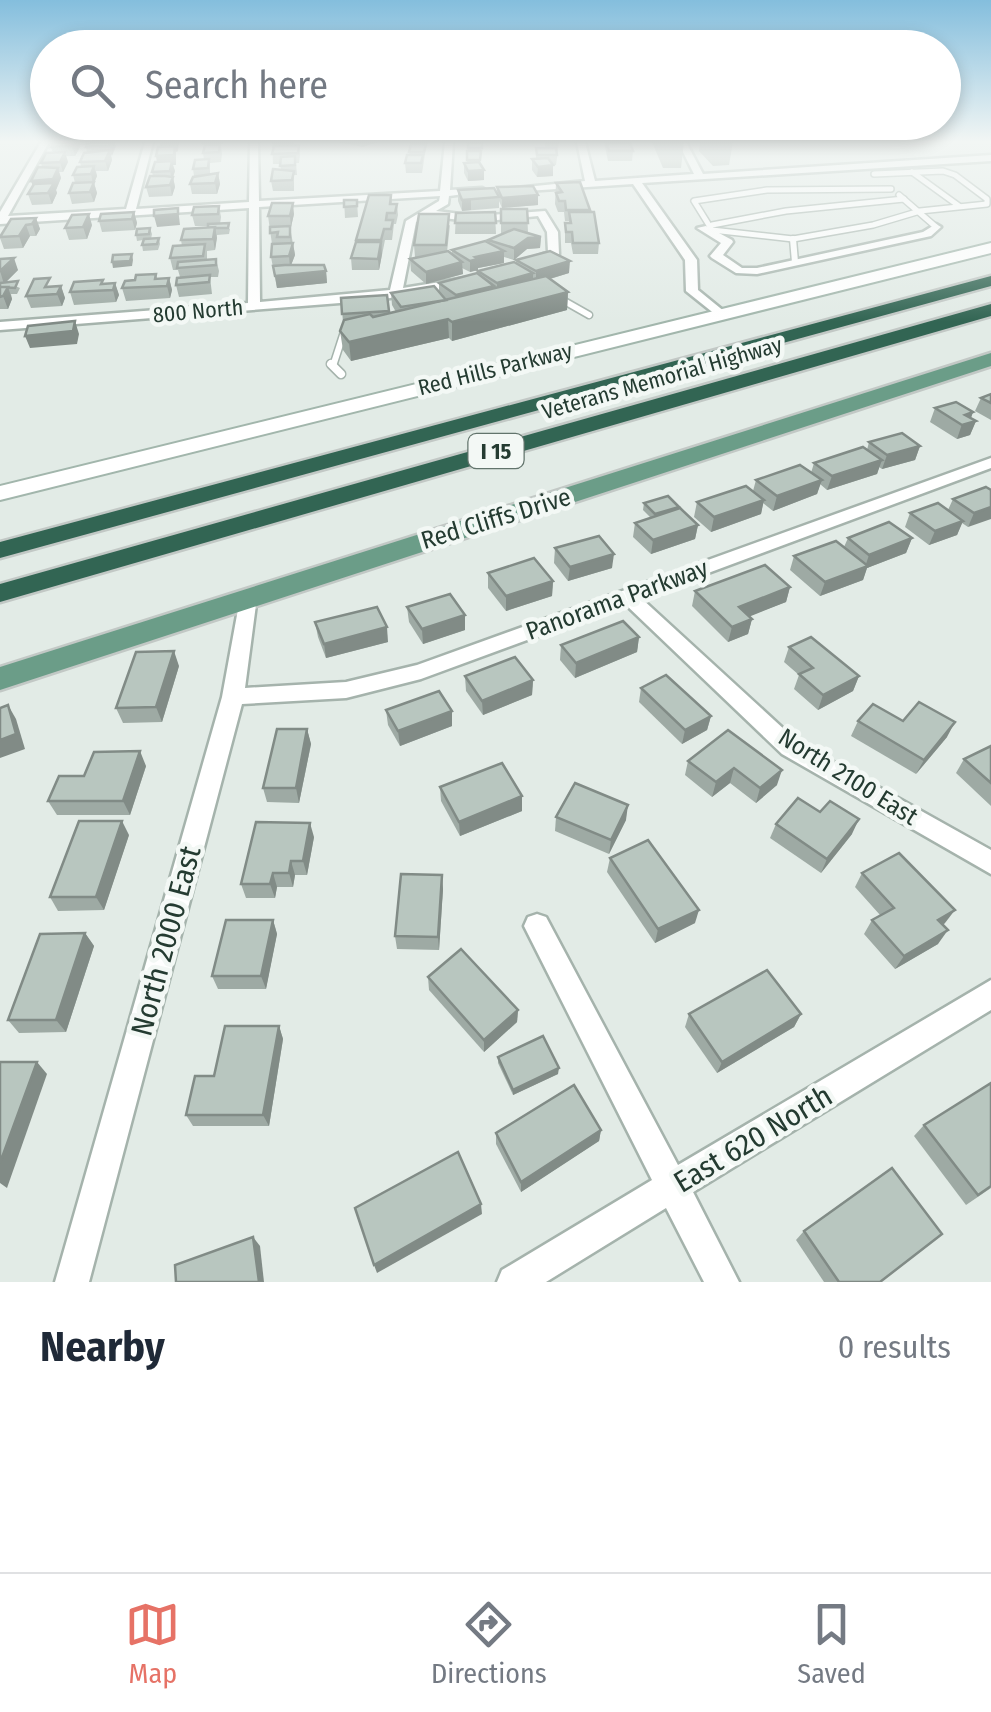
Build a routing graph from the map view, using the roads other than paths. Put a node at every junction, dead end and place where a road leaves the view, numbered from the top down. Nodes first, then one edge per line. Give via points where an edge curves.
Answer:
1 (133, 202) edge
2 (296, 202) edge
3 (442, 202) edge
4 (650, 202) edge
5 (694, 202) edge
6 (874, 202) edge
7 (908, 202) edge
8 (953, 202) edge
9 (987, 202) edge
10 (255, 204) junction
11 (960, 207) junction
12 (920, 211) junction
13 (130, 212) junction
14 (426, 214) junction
15 (0, 221) edge
16 (708, 228) junction
17 (936, 228) joint
18 (793, 239) junction
19 (991, 248) edge
20 (795, 262) junction
21 (524, 264) edge
22 (471, 280) edge
23 (991, 281) edge
24 (543, 289) edge
25 (396, 292) junction
26 (254, 306) junction
27 (991, 310) edge
28 (721, 314) junction
29 (589, 315) dead end
30 (0, 326) edge
31 (359, 330) edge
32 (991, 358) edge
33 (341, 374) dead end
34 (991, 463) edge
35 (0, 493) edge
36 (0, 550) edge
37 (0, 593) edge
38 (627, 596) junction
39 (248, 597) junction
40 (0, 679) edge
41 (234, 697) junction
42 (991, 863) edge
43 (537, 926) dead end
44 (991, 994) edge
45 (673, 1188) junction
46 (72, 1282) edge
47 (514, 1282) edge
48 (722, 1282) edge

1 - 13 street
2 - 10 street
3 - 14 street
4 - 28 street via 690,260 692,291
5 - 16 lane
6 - 16 lane via 786,210
7 - 12 lane
8 - 11 lane
9 - 11 lane
10 - 13 street
10 - 26 street
11 - 12 lane
12 - 17 lane
12 - 18 lane
13 - 15 street
14 - 21 street via 477,219 541,213 552,228 553,254
14 - 25 street via 406,232
16 - 18 lane
16 - 20 street via 728,242 716,256 740,271
17 - 20 street
18 - 20 lane
19 - 28 main road, Red Hills Parkway
22 - 25 street, 800 North
23 - 36 highway, Veterans Memorial Highway / I 15
24 - 29 lane
25 - 26 street, 800 North
26 - 30 street, 800 North
27 - 37 highway, Veterans Memorial Highway / I 15
28 - 35 main road, Red Hills Parkway
31 - 33 lane via 344,332 331,364
32 - 39 main road, Red Cliffs Drive
34 - 38 street, Panorama Parkway
38 - 41 street, Panorama Parkway via 421,672 346,690
38 - 42 street, North 2100 East via 790,748
39 - 40 main road, Red Cliffs Drive
39 - 41 street, North 2000 East
41 - 46 street, North 2000 East
43 - 45 street
44 - 45 street, East 620 North
45 - 47 street, East 620 North
45 - 48 street

